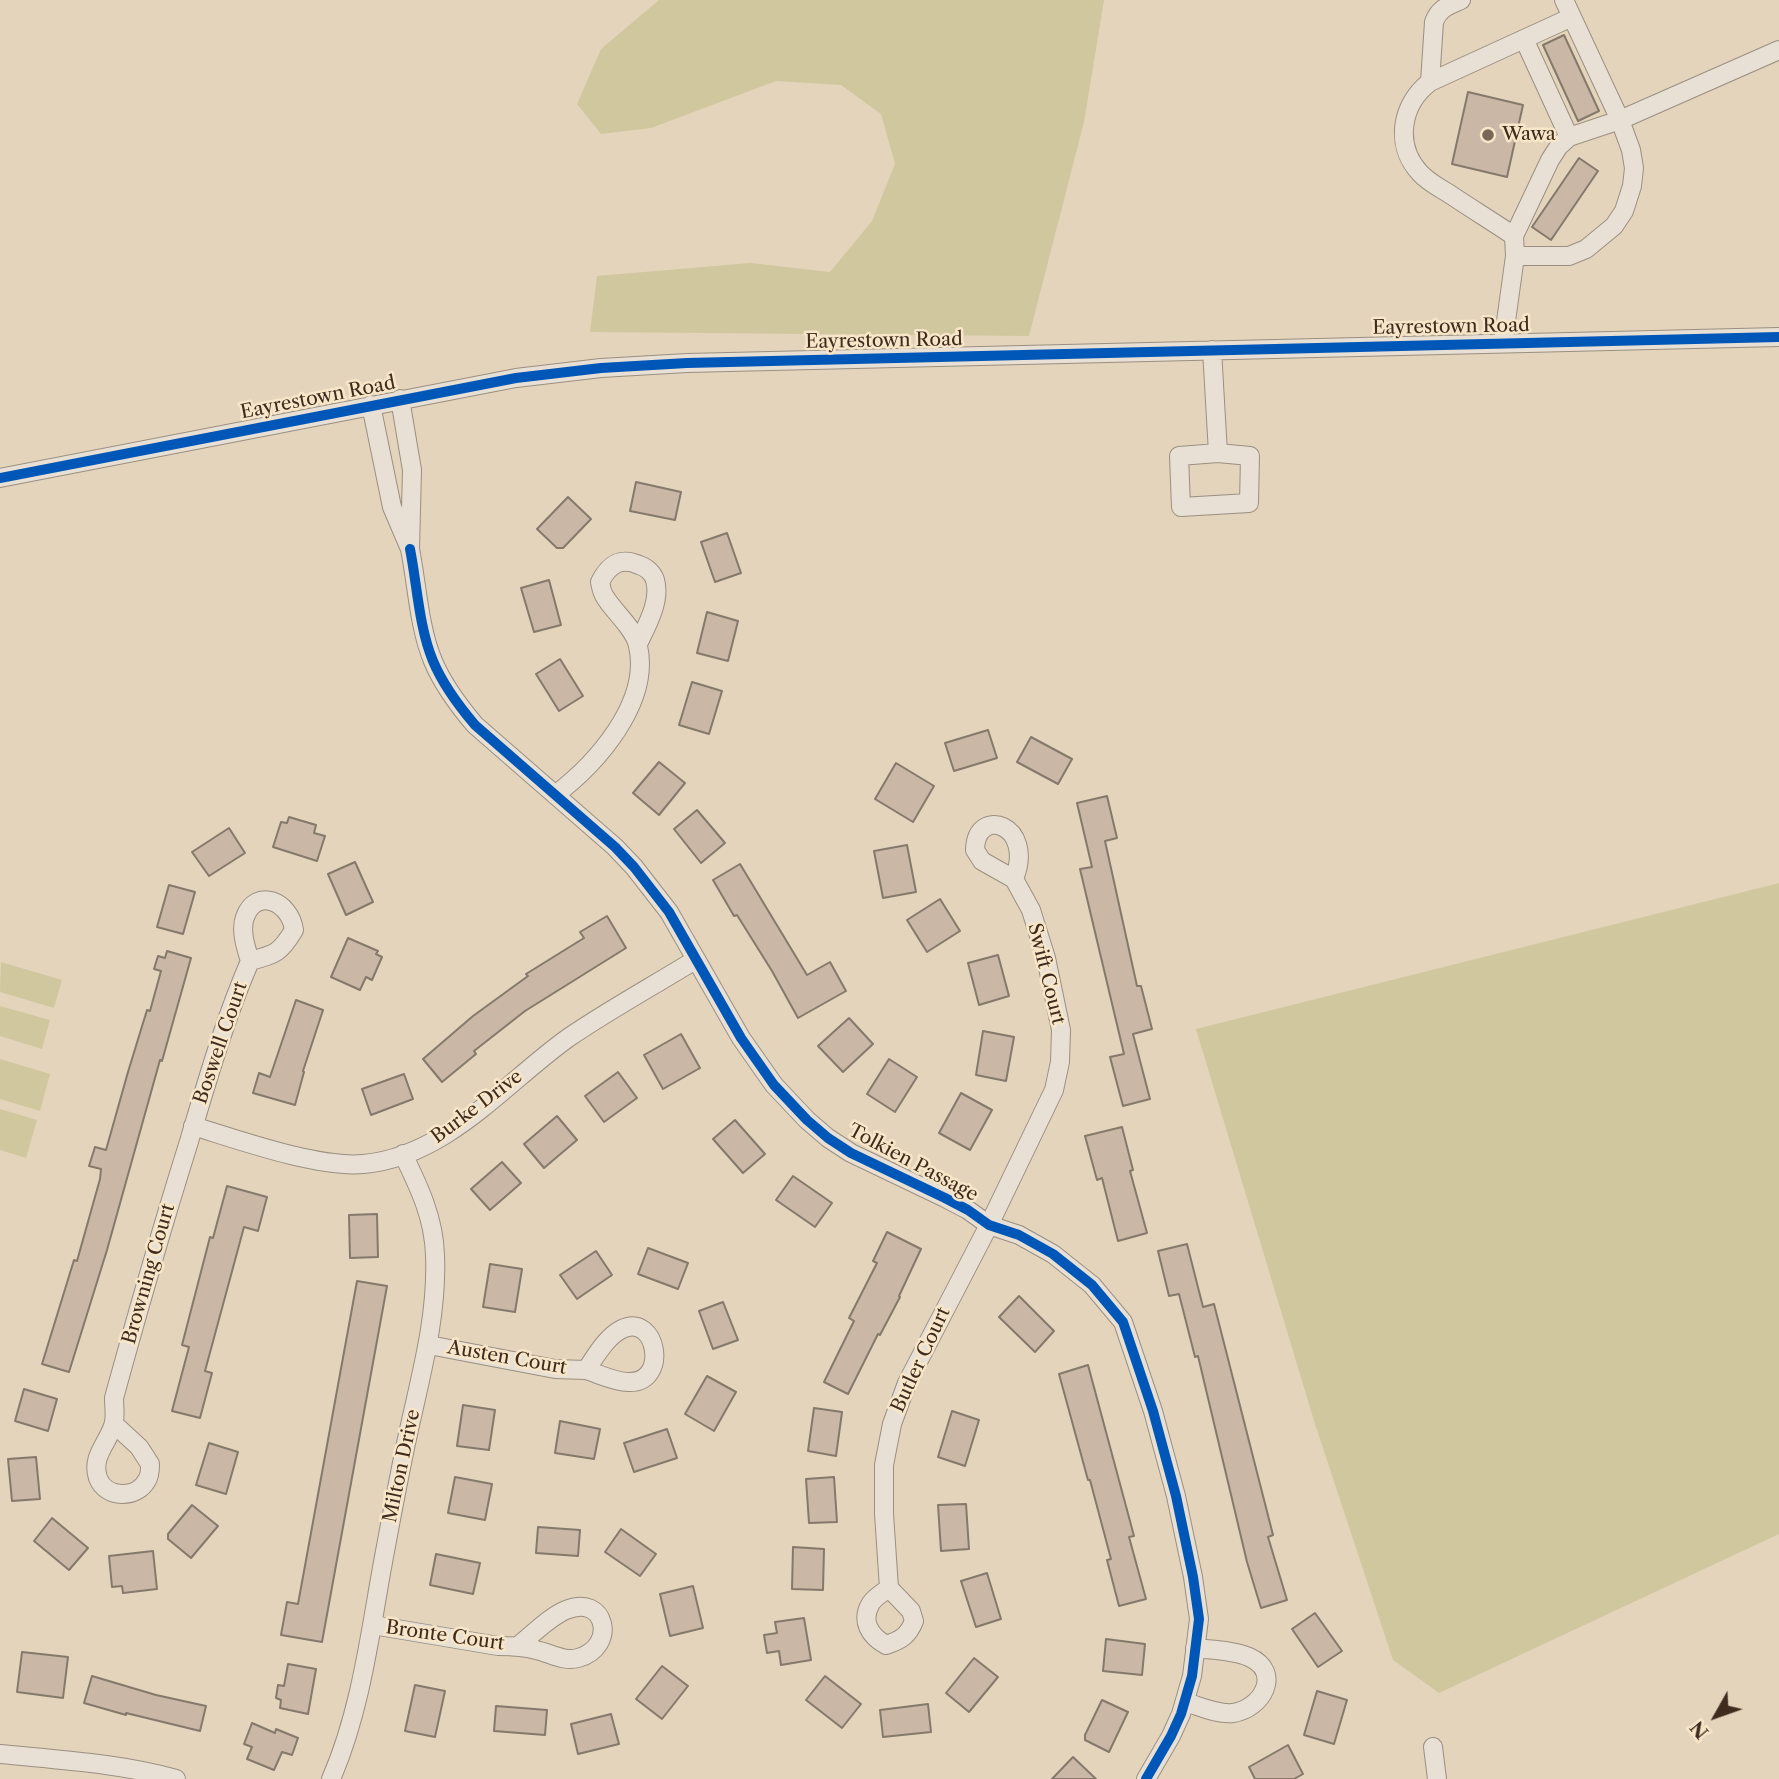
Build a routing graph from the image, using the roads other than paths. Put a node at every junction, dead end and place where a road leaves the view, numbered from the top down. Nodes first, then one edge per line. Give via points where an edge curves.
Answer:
1 (1461, 0) edge
2 (1564, 0) edge
3 (1572, 17) junction
4 (1524, 39) junction
5 (1779, 50) edge
6 (1430, 82) junction
7 (1620, 120) junction
8 (1569, 137) junction
9 (1514, 236) junction
10 (1515, 256) junction
11 (1779, 337) edge
12 (1503, 343) junction
13 (1212, 350) junction
14 (400, 399) junction
15 (371, 405) junction
16 (1218, 453) junction
17 (0, 478) edge
18 (411, 549) junction
19 (638, 643) dead end
20 (555, 795) junction
21 (1014, 879) dead end
22 (695, 960) junction
23 (250, 961) dead end
24 (193, 1126) junction
25 (403, 1154) junction
26 (989, 1225) junction
27 (429, 1345) junction
28 (586, 1370) dead end
29 (114, 1424) dead end
30 (888, 1588) dead end
31 (373, 1625) junction
32 (517, 1646) dead end
33 (1195, 1648) junction
34 (1185, 1702) junction
35 (1433, 1747) dead end
36 (0, 1754) edge
37 (176, 1779) edge
38 (331, 1779) edge
39 (1146, 1779) edge
40 (1437, 1779) edge

1 - 6 street via 1437,13
2 - 3 street
3 - 4 street
3 - 7 street
4 - 6 street
4 - 8 street
5 - 7 street
6 - 9 street via 1405,117 1404,141 1410,159 1425,178
7 - 8 street
7 - 10 street via 1631,150 1633,177 1627,203 1614,226 1594,245 1569,256
8 - 9 street via 1550,160
9 - 10 street
10 - 12 street
11 - 12 street, Eayrestown Road
12 - 13 street, Eayrestown Road
13 - 14 street, Eayrestown Road via 644,365 516,378
13 - 16 street
14 - 15 street, Eayrestown Road
14 - 18 street, Tolkien Passage via 412,470
15 - 17 street, Eayrestown Road
15 - 18 street, Tolkien Passage via 392,507
16 - 16 street via 1179,456 1181,507 1249,503 1250,456
18 - 20 street, Tolkien Passage via 425,631 443,682 475,725
19 - 20 street via 641,670 633,701 615,735 573,782
20 - 22 street, Tolkien Passage via 634,867 669,912
21 - 26 street, Swift Court via 1031,910 1046,958 1061,1030 1060,1062 1054,1090
22 - 25 street, Burke Drive via 570,1037 441,1138
22 - 26 street, Tolkien Passage via 757,1062 807,1120 851,1153 968,1210
23 - 24 street, Boswell Court
24 - 25 street, Burke Drive via 341,1164 363,1164
24 - 29 street, Browning Court via 114,1398
25 - 27 street, Milton Drive via 423,1194 435,1250
26 - 30 street, Butler Court via 906,1384 892,1424 884,1465
26 - 33 street, Tolkien Passage via 1019,1235 1073,1269 1123,1322 1179,1508 1199,1619
27 - 28 street, Austen Court via 555,1369
27 - 31 street, Milton Drive
31 - 32 street, Bronte Court
31 - 38 street, Milton Drive
33 - 34 street, Tolkien Passage
33 - 34 street via 1248,1657 1265,1670 1267,1681 1257,1702 1241,1711 1226,1713
34 - 39 street, Tolkien Passage
35 - 40 street
36 - 37 street via 80,1760

